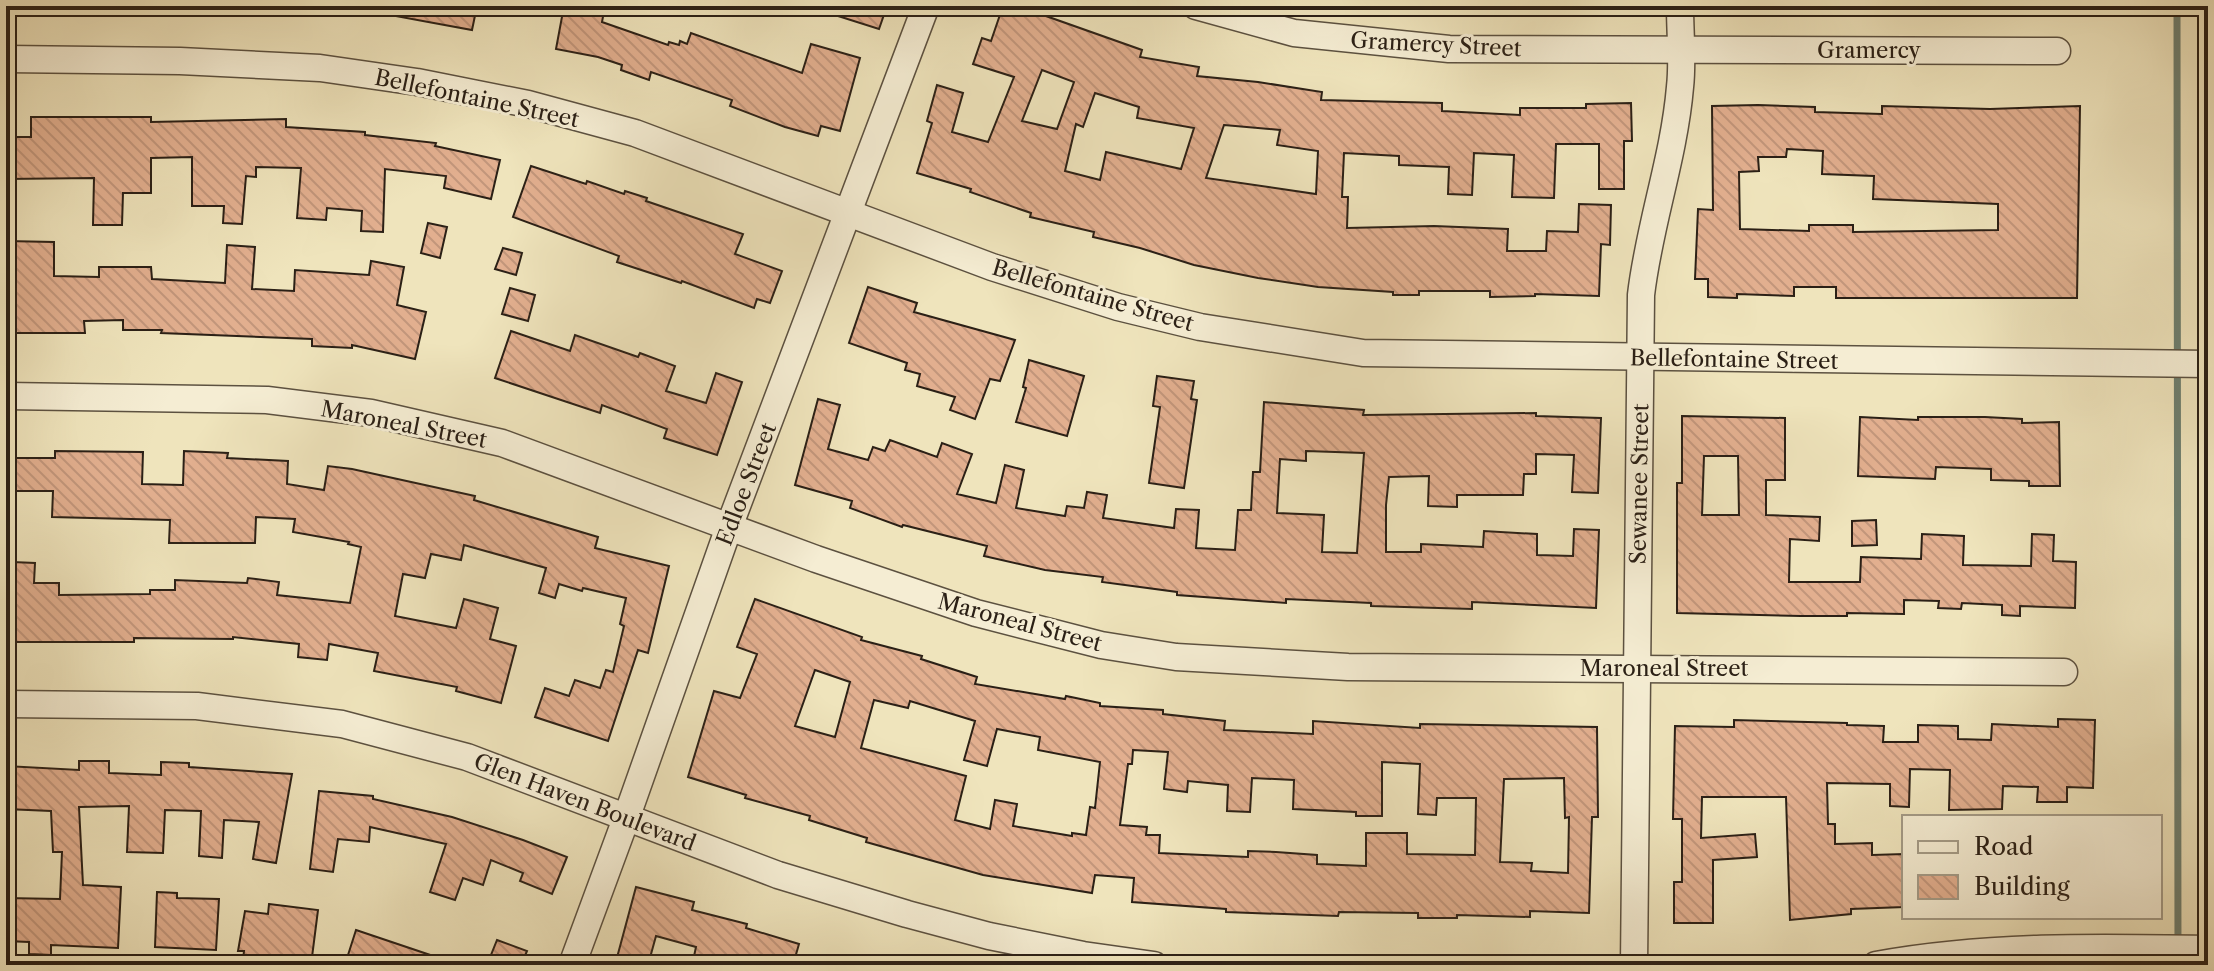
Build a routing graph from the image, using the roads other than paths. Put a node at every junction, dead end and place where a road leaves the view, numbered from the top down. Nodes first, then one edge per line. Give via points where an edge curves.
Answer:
1 (926, 6) edge
2 (1196, 6) edge
3 (1680, 6) edge
4 (1680, 49) junction
5 (2057, 51) dead end
6 (6, 59) edge
7 (850, 213) junction
8 (1640, 358) junction
9 (2208, 364) edge
10 (6, 396) edge
11 (729, 527) junction
12 (1637, 667) junction
13 (2064, 672) dead end
14 (6, 704) edge
15 (627, 816) junction
16 (2208, 949) edge
17 (572, 965) edge
18 (1154, 965) edge
19 (1634, 965) edge
20 (1876, 965) edge

1 - 7 street, Edloe Street
2 - 4 street, Gramercy Street via 1294,33 1449,49
3 - 4 street, Sewanee Street
4 - 5 street, Gramercy
4 - 8 street, Sewanee Street via 1680,87 1646,250
6 - 7 street, Bellefontaine Street via 288,66 417,82 635,133
7 - 8 street, Bellefontaine Street via 992,267 1200,327 1363,353
7 - 11 street, Edloe Street
8 - 9 street, Bellefontaine Street
8 - 12 street, Sewanee Street
10 - 11 street, Maroneal Street via 267,400 371,413 502,443
11 - 12 street, Maroneal Street via 976,613 1101,645 1176,657 1348,667
11 - 15 street, Edloe Street
12 - 13 street, Maroneal Street
12 - 19 street, Sewanee Street
14 - 15 street, Glen Haven Boulevard via 197,706 342,724 467,757
15 - 17 street, Edloe Street
15 - 18 street, Glen Haven Boulevard via 778,875 907,914 989,936
16 - 20 street via 1992,951

